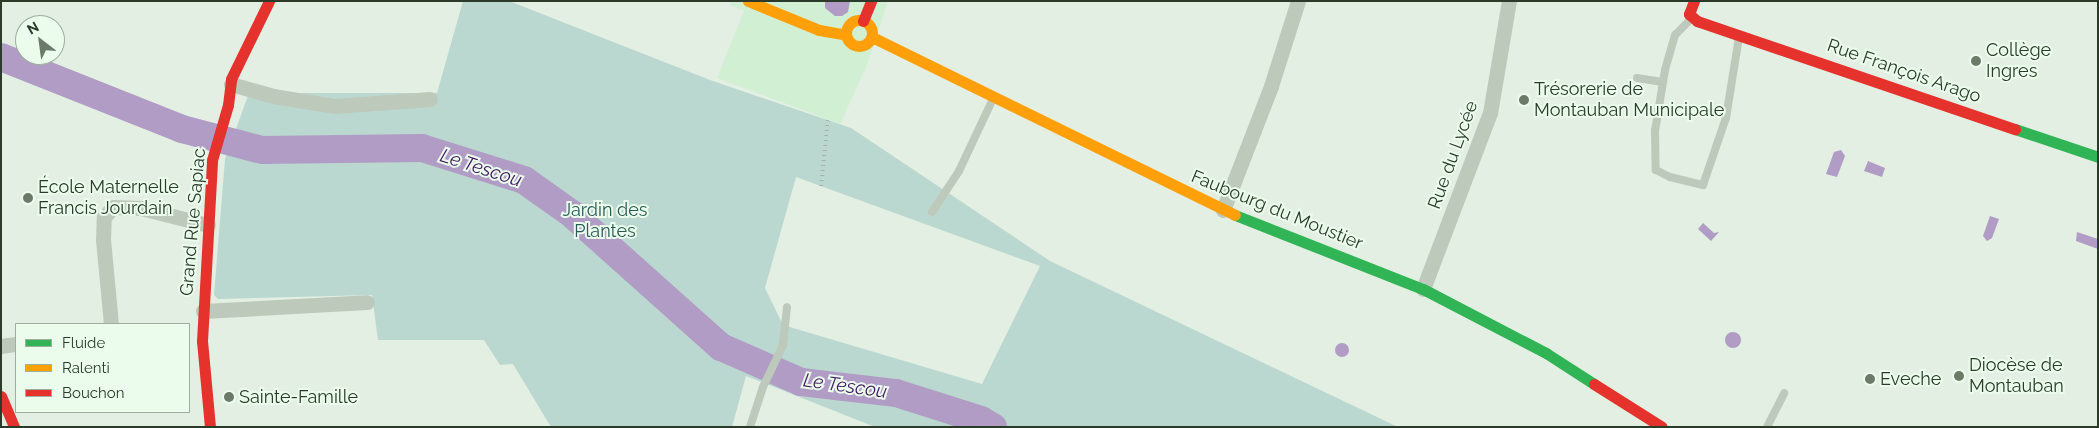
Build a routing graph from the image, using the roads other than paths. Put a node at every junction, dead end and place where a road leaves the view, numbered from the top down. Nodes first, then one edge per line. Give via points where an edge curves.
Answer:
1 (270, 1) edge
2 (748, 1) edge
3 (870, 1) edge
4 (1298, 1) edge
5 (1509, 1) edge
6 (1694, 1) edge
7 (780, 7) edge
8 (1695, 19) junction
9 (863, 21) junction
10 (1740, 33) junction
11 (846, 35) junction
12 (872, 37) junction
13 (1636, 78) dead end
14 (1663, 82) junction
15 (231, 84) junction
16 (430, 99) dead end
17 (993, 99) junction
18 (2098, 156) edge
19 (1223, 210) junction
20 (932, 212) dead end
21 (208, 225) junction
22 (1423, 289) junction
23 (367, 302) dead end
24 (787, 307) dead end
25 (203, 311) junction
26 (111, 323) edge
27 (195, 342) edge
28 (15, 344) edge
29 (1, 346) edge
30 (1784, 393) dead end
31 (1, 396) edge
32 (14, 427) edge
33 (210, 427) edge
34 (750, 427) edge
35 (1662, 427) edge
36 (1767, 427) edge

1 - 15 main road, Grand Rue Sapiac
2 - 7 main road
3 - 9 main road
4 - 19 street via 1271,86
5 - 22 street, Rue du Lycée via 1490,112
6 - 8 main road via 1689,14
7 - 11 main road via 819,30
8 - 10 main road, Rue François Arago
8 - 14 lane via 1675,35
9 - 11 main road via 851,23
9 - 12 main road via 870,25
10 - 14 lane via 1726,118 1703,185 1656,170 1655,131
10 - 18 main road, Rue François Arago
11 - 12 main road via 850,43 858,47 867,44
12 - 17 main road, Faubourg du Moustier
13 - 14 lane
15 - 16 street via 273,96 335,106
15 - 21 main road, Grand Rue Sapiac via 212,160
17 - 19 main road, Faubourg du Moustier
17 - 20 lane via 959,171
19 - 22 main road, Faubourg du Moustier
21 - 25 main road, Grand Rue Sapiac
21 - 26 street via 141,208 113,207 104,217 103,240
22 - 35 main road, Faubourg du Moustier via 1546,353
23 - 25 street
24 - 34 lane via 783,345 763,387
25 - 27 main road, Grand Rue Sapiac
27 - 33 main road, Grand Rue Sapiac
28 - 29 street
30 - 36 lane
31 - 32 main road

